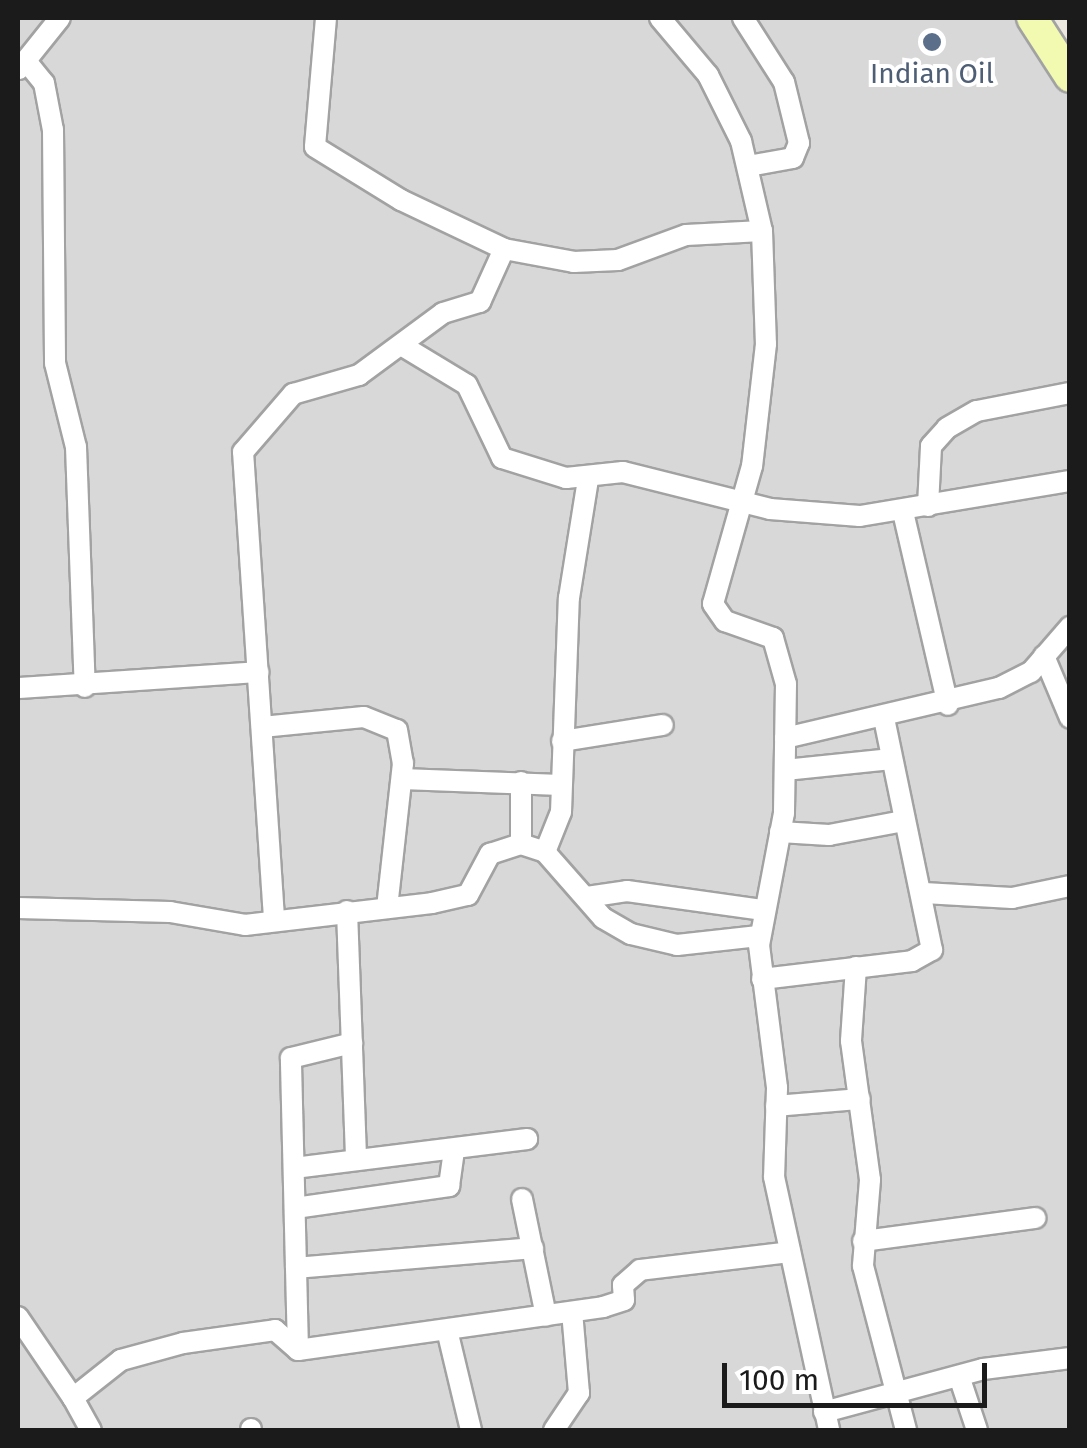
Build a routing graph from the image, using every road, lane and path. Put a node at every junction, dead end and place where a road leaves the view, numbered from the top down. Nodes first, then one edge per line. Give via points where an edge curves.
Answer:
1 (60, 18) edge
2 (326, 18) edge
3 (660, 18) edge
4 (743, 18) edge
5 (1032, 18) edge
6 (24, 56) edge
7 (1070, 77) edge
8 (748, 166) junction
9 (762, 230) junction
10 (504, 249) junction
11 (406, 348) junction
12 (1070, 393) edge
13 (588, 479) junction
14 (1070, 481) edge
15 (744, 503) junction
16 (928, 506) junction
17 (903, 512) junction
18 (1070, 627) edge
19 (1044, 656) junction
20 (258, 672) junction
21 (85, 686) junction
22 (18, 688) edge
23 (948, 705) junction
24 (1070, 718) edge
25 (884, 719) junction
26 (663, 725) dead end
27 (262, 727) junction
28 (785, 738) junction
29 (562, 741) junction
30 (891, 759) junction
31 (785, 770) junction
32 (402, 779) junction
33 (521, 782) junction
34 (562, 785) junction
35 (903, 821) junction
36 (780, 832) junction
37 (521, 844) junction
38 (545, 852) junction
39 (1070, 886) edge
40 (924, 894) junction
41 (586, 897) junction
42 (387, 907) junction
43 (18, 908) edge
44 (762, 910) junction
45 (347, 911) junction
46 (274, 918) junction
47 (759, 936) junction
48 (856, 968) junction
49 (762, 979) junction
50 (352, 1044) junction
51 (860, 1099) junction
52 (776, 1106) junction
53 (527, 1140) dead end
54 (454, 1150) junction
55 (356, 1160) junction
56 (294, 1168) junction
57 (522, 1198) dead end
58 (295, 1208) junction
59 (1035, 1218) dead end
60 (863, 1241) junction
61 (533, 1248) junction
62 (790, 1252) junction
63 (296, 1268) junction
64 (572, 1312) junction
65 (546, 1316) junction
66 (18, 1318) edge
67 (447, 1330) junction
68 (289, 1337) junction
69 (1070, 1358) edge
70 (959, 1376) junction
71 (891, 1394) junction
72 (73, 1398) junction
73 (826, 1421) edge
74 (91, 1430) edge
75 (472, 1430) edge
76 (554, 1430) edge
77 (906, 1430) edge
78 (977, 1430) edge

1 - 6 street
2 - 10 street via 313,132 320,156
3 - 8 street via 708,75
4 - 8 street via 784,82 799,143 793,158
5 - 7 main road
6 - 21 street via 44,83 53,130 55,363 76,447
8 - 9 street
9 - 10 street via 686,236 618,260
9 - 15 street via 766,344
10 - 11 street via 480,302 443,313
11 - 13 street via 467,385 502,458
11 - 20 street via 359,375 293,394 243,452
12 - 16 street via 977,411 947,428 930,446
13 - 15 street via 623,472
13 - 29 street via 568,598
14 - 16 street
15 - 17 street
15 - 28 street via 713,604 726,621 774,638 786,684
16 - 17 street
17 - 23 street
18 - 19 street
19 - 23 street via 999,688
19 - 24 street
20 - 21 street
20 - 27 street
21 - 22 street
23 - 25 street
25 - 28 street
25 - 30 street
26 - 29 street
27 - 32 street via 383,718 402,743
27 - 46 street
28 - 31 street
29 - 34 street
30 - 31 street
30 - 35 street
31 - 36 street
32 - 33 street
32 - 42 street
33 - 34 street
33 - 37 street
34 - 38 street
35 - 36 street
35 - 40 street
36 - 44 street
37 - 38 street
37 - 42 street via 490,854 468,894
38 - 41 street
39 - 40 street via 1012,898
40 - 48 street via 926,956
41 - 44 street via 628,891
41 - 47 street via 611,924 654,942
42 - 45 street
43 - 46 street via 170,912 245,925
44 - 47 street
45 - 46 street
45 - 50 street
47 - 49 street
48 - 49 street
48 - 51 street
49 - 52 street
50 - 55 street
50 - 56 street via 290,1058
51 - 52 street
51 - 60 street via 870,1180
52 - 62 street via 774,1177
53 - 54 street
54 - 55 street
54 - 58 street via 449,1186
55 - 56 street
56 - 58 street
57 - 61 street
58 - 63 street
59 - 60 street
60 - 71 street
61 - 63 street
61 - 65 street
62 - 64 street via 640,1270 623,1285 624,1300
62 - 73 street
63 - 68 street
64 - 65 street
64 - 76 street via 579,1393
65 - 67 street
66 - 72 street
67 - 68 street
67 - 75 street
68 - 72 street via 121,1360
69 - 70 street
70 - 71 street
70 - 78 street
71 - 73 street
71 - 77 street
72 - 74 street

